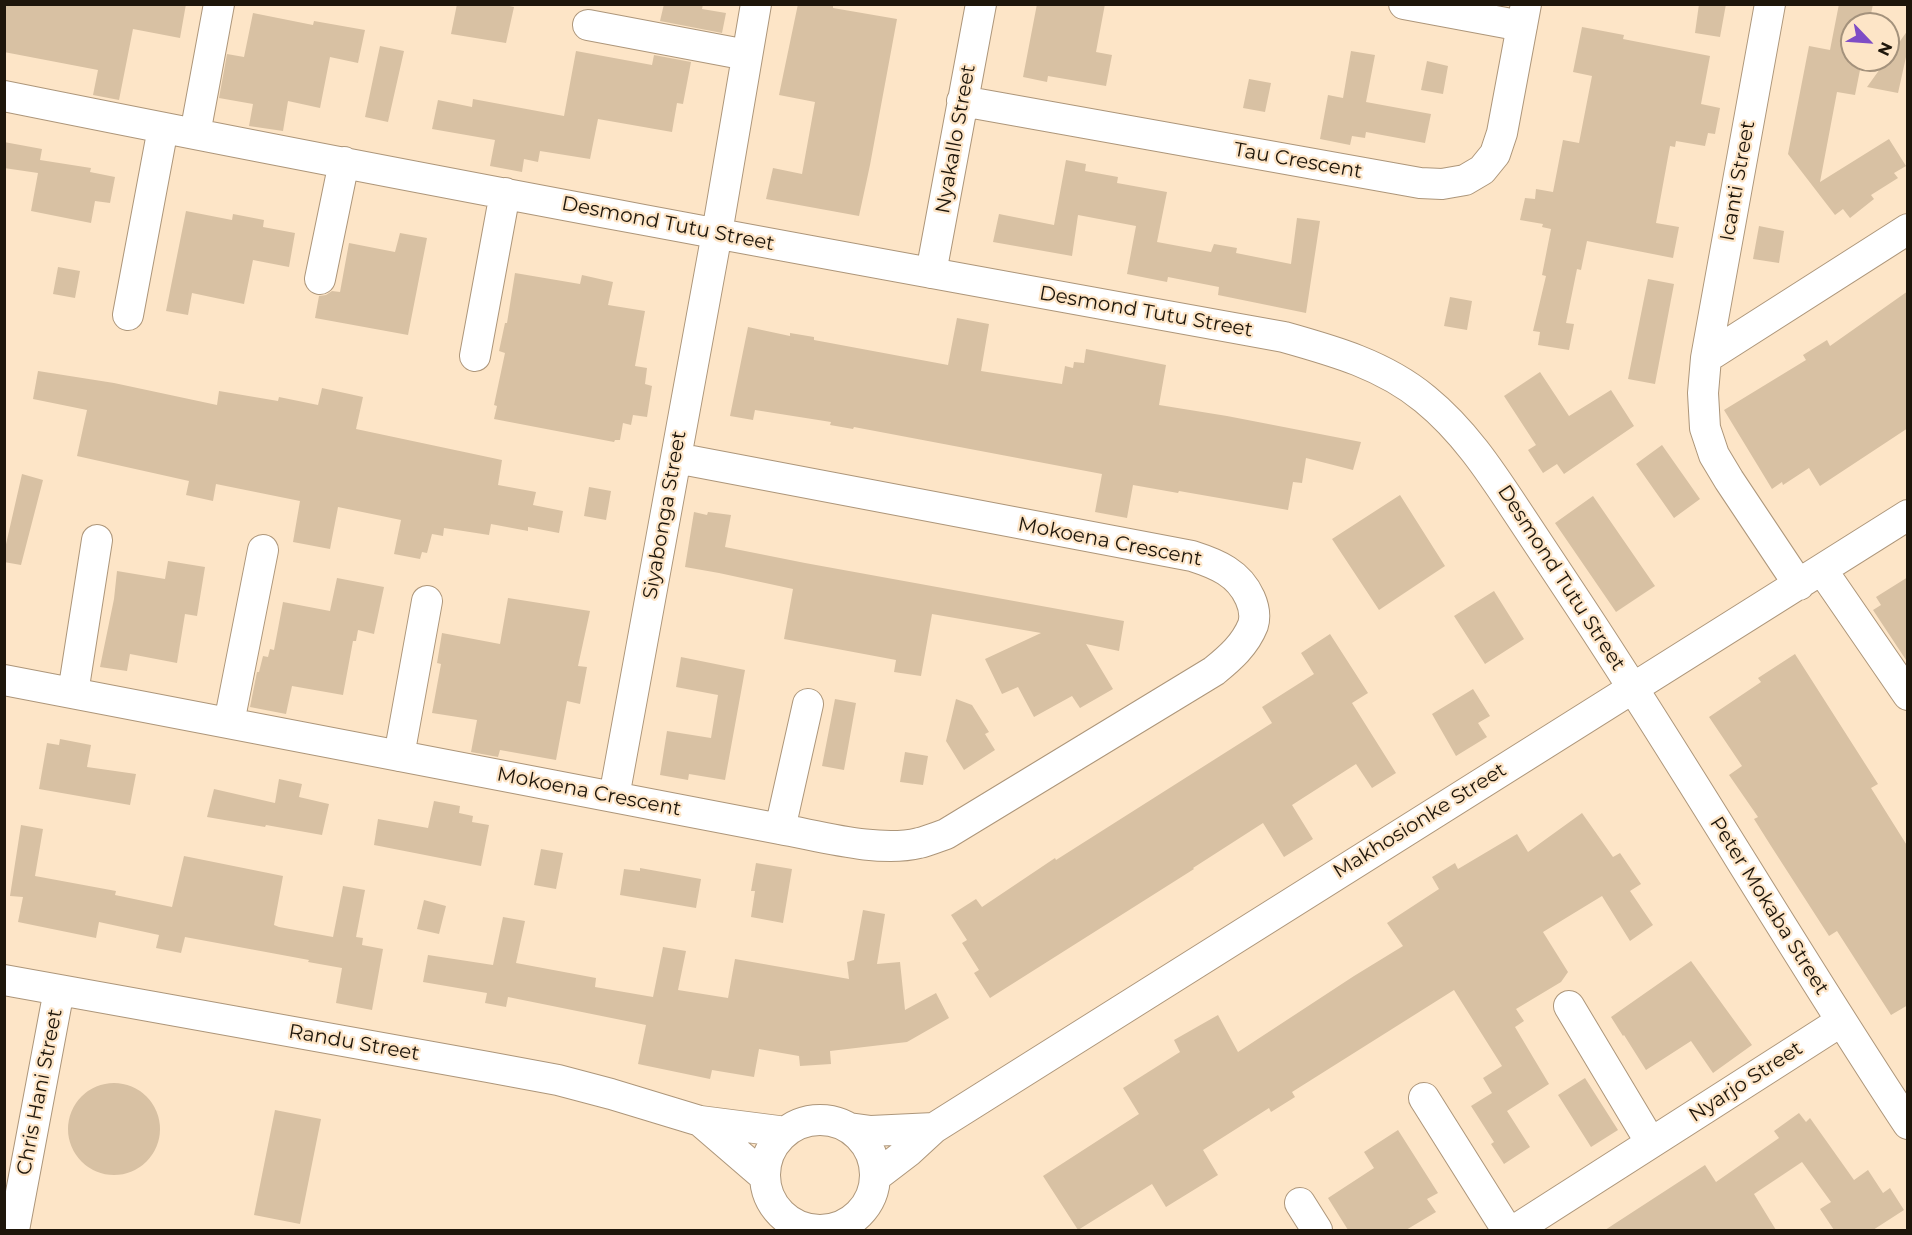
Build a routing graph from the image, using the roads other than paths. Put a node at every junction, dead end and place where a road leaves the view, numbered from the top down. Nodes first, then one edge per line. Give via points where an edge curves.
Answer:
1 (219, 4) edge
2 (756, 4) edge
3 (981, 4) edge
4 (1404, 4) edge
5 (1770, 4) edge
6 (1524, 15) edge
7 (588, 25) dead end
8 (747, 55) junction
9 (4, 96) edge
10 (963, 101) junction
11 (163, 128) junction
12 (195, 134) junction
13 (344, 162) junction
14 (505, 193) junction
15 (1908, 229) edge
16 (717, 233) junction
17 (931, 273) junction
18 (320, 279) dead end
19 (128, 315) dead end
20 (475, 356) dead end
21 (1706, 358) junction
22 (676, 458) junction
23 (1908, 515) edge
24 (97, 540) dead end
25 (263, 550) dead end
26 (1811, 577) junction
27 (426, 601) dead end
28 (4, 680) edge
29 (1633, 687) junction
30 (73, 693) junction
31 (1908, 695) edge
32 (808, 704) dead end
33 (229, 723) junction
34 (399, 756) junction
35 (614, 797) junction
36 (780, 828) junction
37 (4, 980) edge
38 (59, 990) junction
39 (1569, 1006) dead end
40 (1840, 1022) junction
41 (1424, 1098) dead end
42 (700, 1121) junction
43 (1908, 1124) edge
44 (849, 1128) junction
45 (934, 1128) junction
46 (786, 1132) junction
47 (1651, 1143) junction
48 (765, 1177) junction
49 (874, 1177) junction
50 (1300, 1203) dead end
51 (776, 1218) edge
52 (11, 1221) edge
53 (836, 1229) edge
54 (1317, 1230) edge
55 (1507, 1230) edge
56 (1515, 1230) edge

1 - 12 street
2 - 8 street, Siyabonga Street
3 - 10 street, Nyakallo Street
4 - 6 street, Tau Crescent
5 - 21 street, Icanti Street
6 - 10 street, Tau Crescent via 1495,154 1482,170 1465,180 1442,184
7 - 8 street
8 - 16 street, Siyabonga Street
9 - 11 street, Desmond Tutu Street
10 - 17 street, Nyakallo Street
11 - 12 street, Desmond Tutu Street
11 - 19 street
12 - 13 street, Desmond Tutu Street
13 - 14 street, Desmond Tutu Street
13 - 18 street
14 - 16 street, Desmond Tutu Street
14 - 20 street
15 - 21 street
16 - 17 street, Desmond Tutu Street
16 - 22 street, Siyabonga Street
17 - 29 street, Desmond Tutu Street via 1284,337 1379,369 1424,397 1461,432
21 - 26 street, Icanti Street via 1705,428 1714,455 1729,480
22 - 35 street, Siyabonga Street
22 - 36 street, Mokoena Crescent via 1192,556 1233,573 1255,609 1254,623 1245,641 1214,671 946,834 919,844 891,846
23 - 26 street, Makhosionke Street
24 - 30 street
25 - 33 street
26 - 29 street, Makhosionke Street
26 - 31 street, Icanti Street
27 - 34 street
28 - 30 street, Mokoena Crescent
29 - 40 street, Peter Mokaba Street
29 - 45 street, Makhosionke Street
30 - 33 street, Mokoena Crescent
32 - 36 street
33 - 34 street, Mokoena Crescent
34 - 35 street, Mokoena Crescent
35 - 36 street, Mokoena Crescent
37 - 38 street, Randu Street
38 - 42 street, Randu Street via 558,1080
38 - 52 street, Chris Hani Street
39 - 47 street
40 - 43 street, Peter Mokaba Street
40 - 47 street, Nyarjo Street
41 - 55 street
42 - 46 street, Randu Street
42 - 48 street, Randu Street
44 - 45 street, Makhosionke Street
44 - 46 street via 824,1120 810,1121
44 - 49 street via 868,1150
45 - 49 street, Makhosionke Street
46 - 48 street via 770,1152
47 - 56 street, Nyarjo Street
48 - 51 street
49 - 53 street via 867,1203
50 - 54 street
51 - 53 street via 784,1217 802,1227

